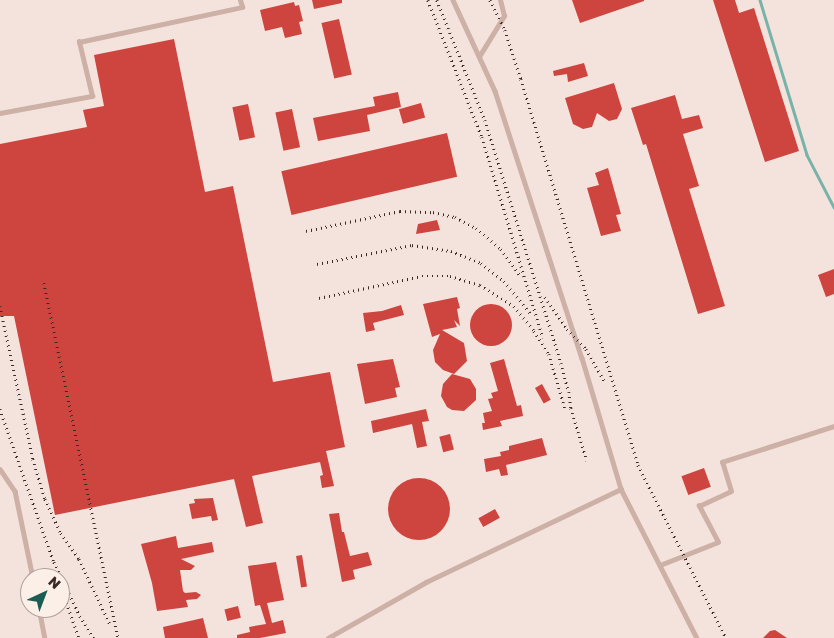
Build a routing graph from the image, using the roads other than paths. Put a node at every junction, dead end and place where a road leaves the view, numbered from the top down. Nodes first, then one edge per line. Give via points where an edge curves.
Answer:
1 (240, 0) edge
2 (453, 0) edge
3 (500, 0) edge
4 (480, 56) junction
5 (0, 113) edge
6 (834, 426) edge
7 (0, 469) edge
8 (621, 489) junction
9 (660, 565) junction
10 (31, 568) edge
11 (41, 618) edge
12 (45, 638) edge
13 (328, 638) edge
14 (697, 638) edge

1 - 5 lane via 242,7 79,42 92,96
2 - 4 lane
3 - 4 lane via 504,16
4 - 8 lane via 495,91 578,345
6 - 9 lane via 722,462 731,490 699,506 718,542
7 - 10 lane via 16,490
8 - 9 lane
8 - 13 lane via 426,582
9 - 14 lane
11 - 12 lane

